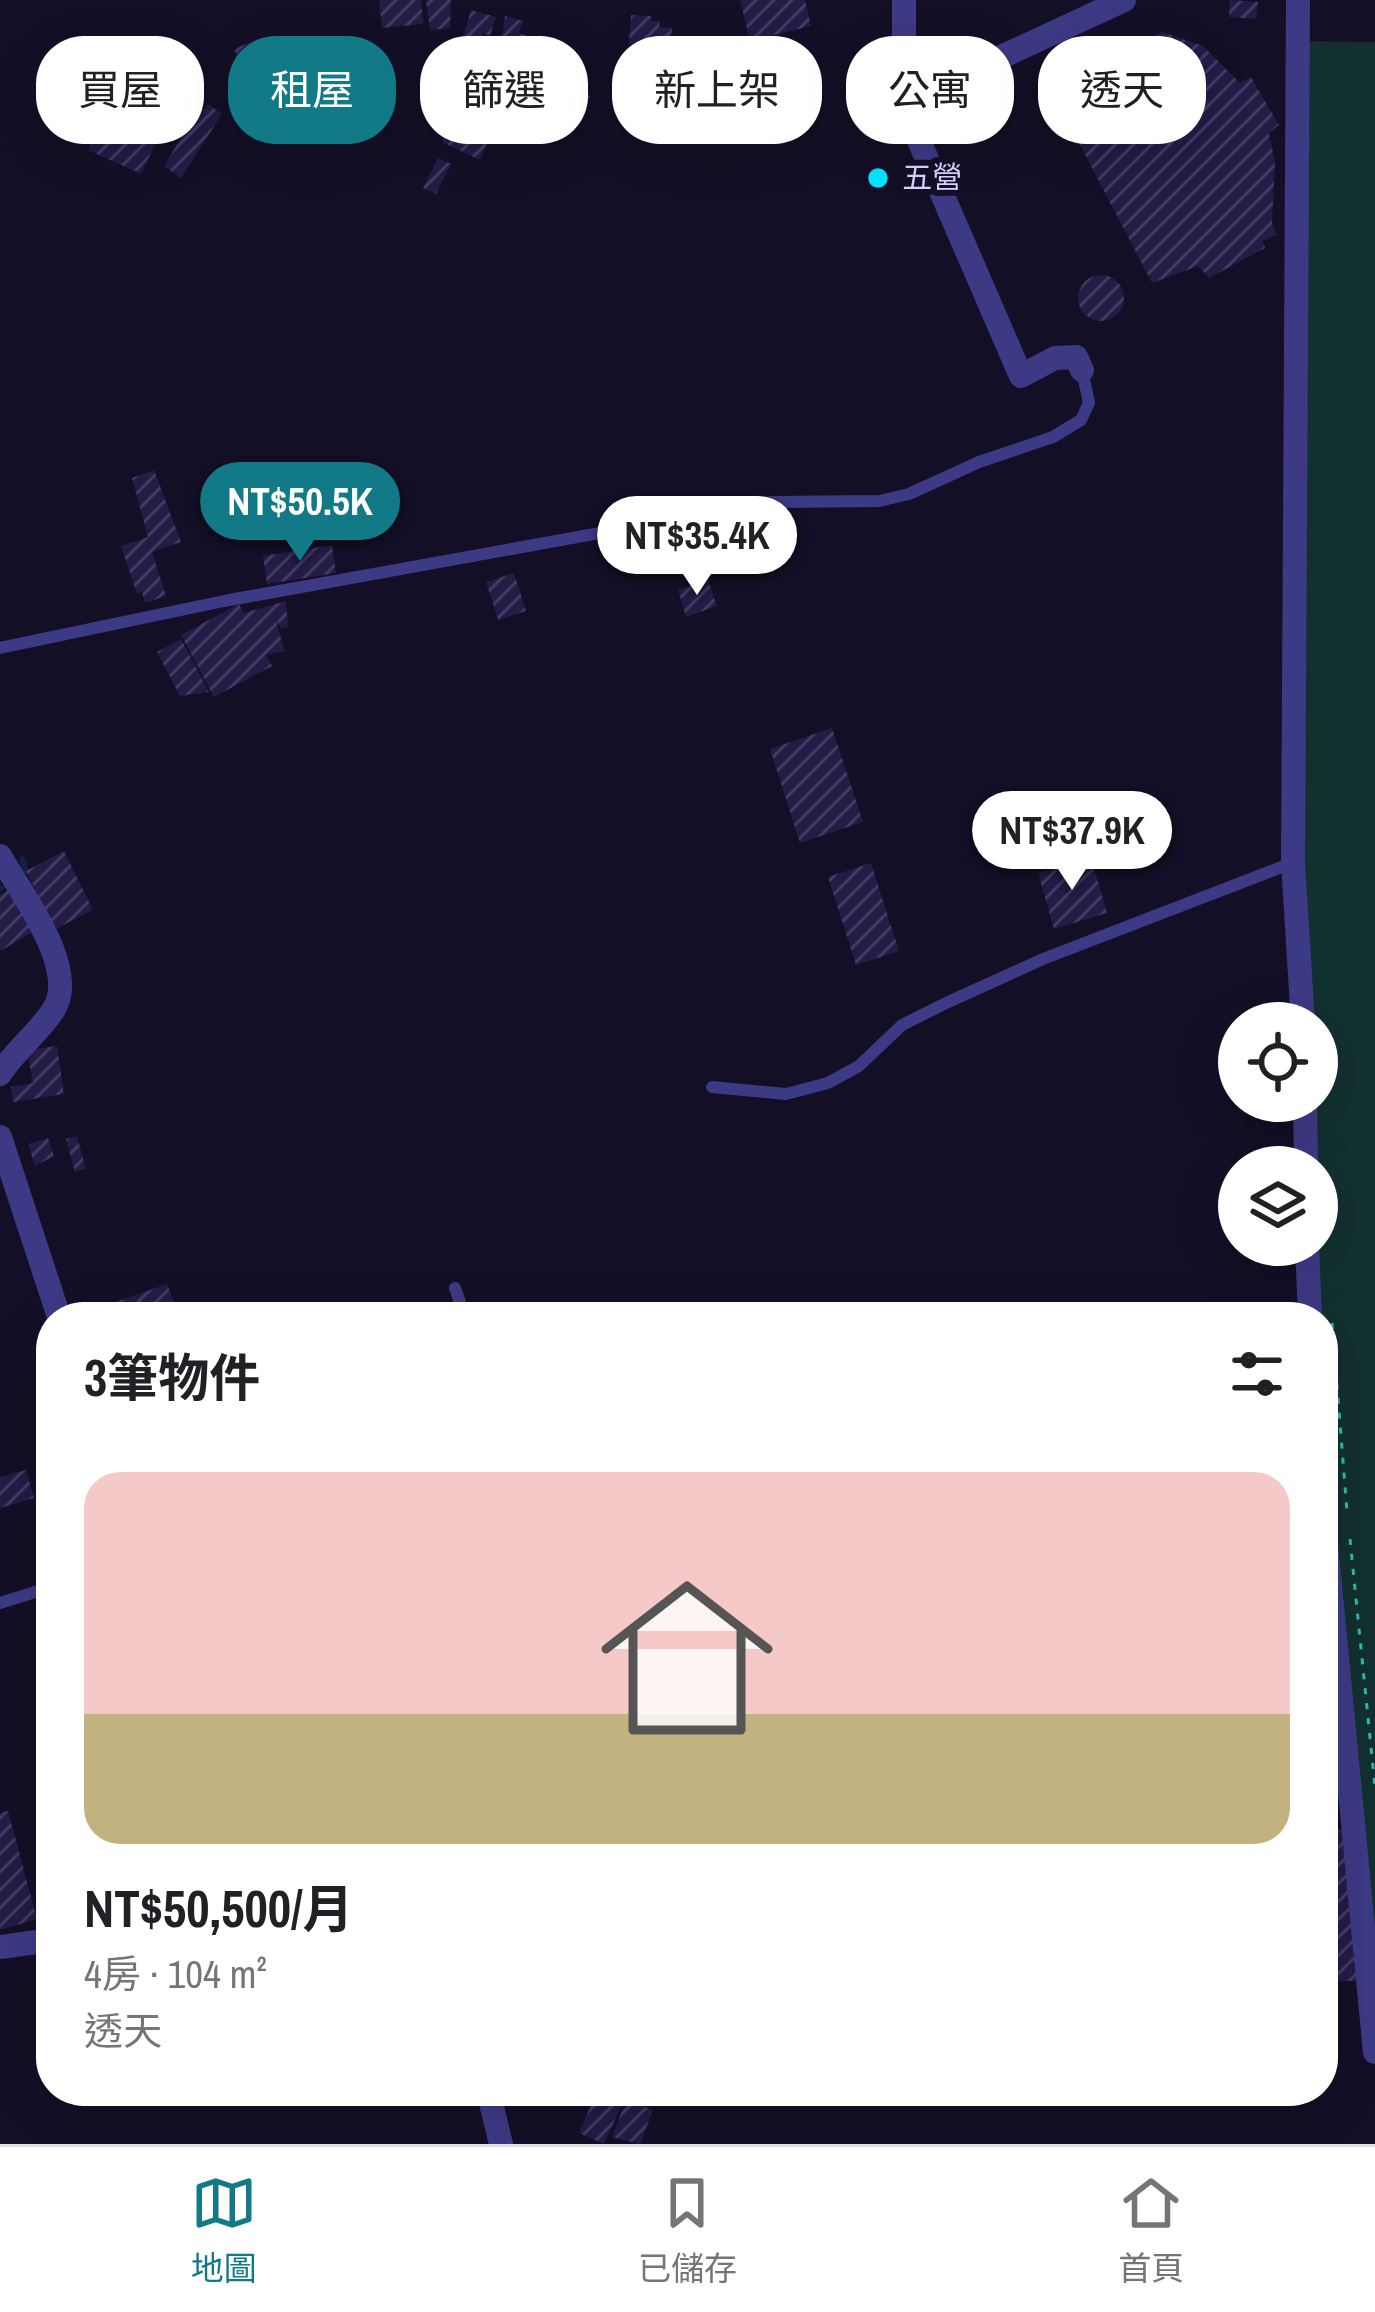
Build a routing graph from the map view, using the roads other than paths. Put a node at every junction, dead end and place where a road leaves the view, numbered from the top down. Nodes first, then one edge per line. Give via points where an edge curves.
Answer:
1 (904, 0) edge
2 (1124, 0) edge
3 (1298, 0) edge
4 (904, 36) edge
5 (1014, 51) edge
6 (920, 144) edge
7 (1082, 370) joint
8 (0, 648) edge
9 (0, 856) edge
10 (1293, 863) junction
11 (1302, 1002) edge
12 (0, 1074) edge
13 (712, 1087) dead end
14 (0, 1138) edge
15 (1319, 1266) edge
16 (455, 1288) dead end
17 (54, 1302) edge
18 (460, 1302) edge
19 (1321, 1302) edge
20 (36, 1592) edge
21 (1338, 1600) edge
22 (0, 1603) edge
23 (36, 1942) edge
24 (0, 1947) edge
25 (1375, 2052) edge
26 (492, 2106) edge
27 (501, 2144) edge

1 - 4 street
2 - 5 street
3 - 10 street
6 - 7 street via 1021,376 1066,356
7 - 8 lane via 1089,403 1081,420 909,494 771,502
9 - 12 street via 59,961 62,986 55,1007
10 - 11 street
10 - 13 lane via 946,1003 902,1025 828,1083 786,1094
14 - 17 street
15 - 19 street
16 - 18 lane
20 - 22 lane
21 - 25 street
23 - 24 street
26 - 27 street

